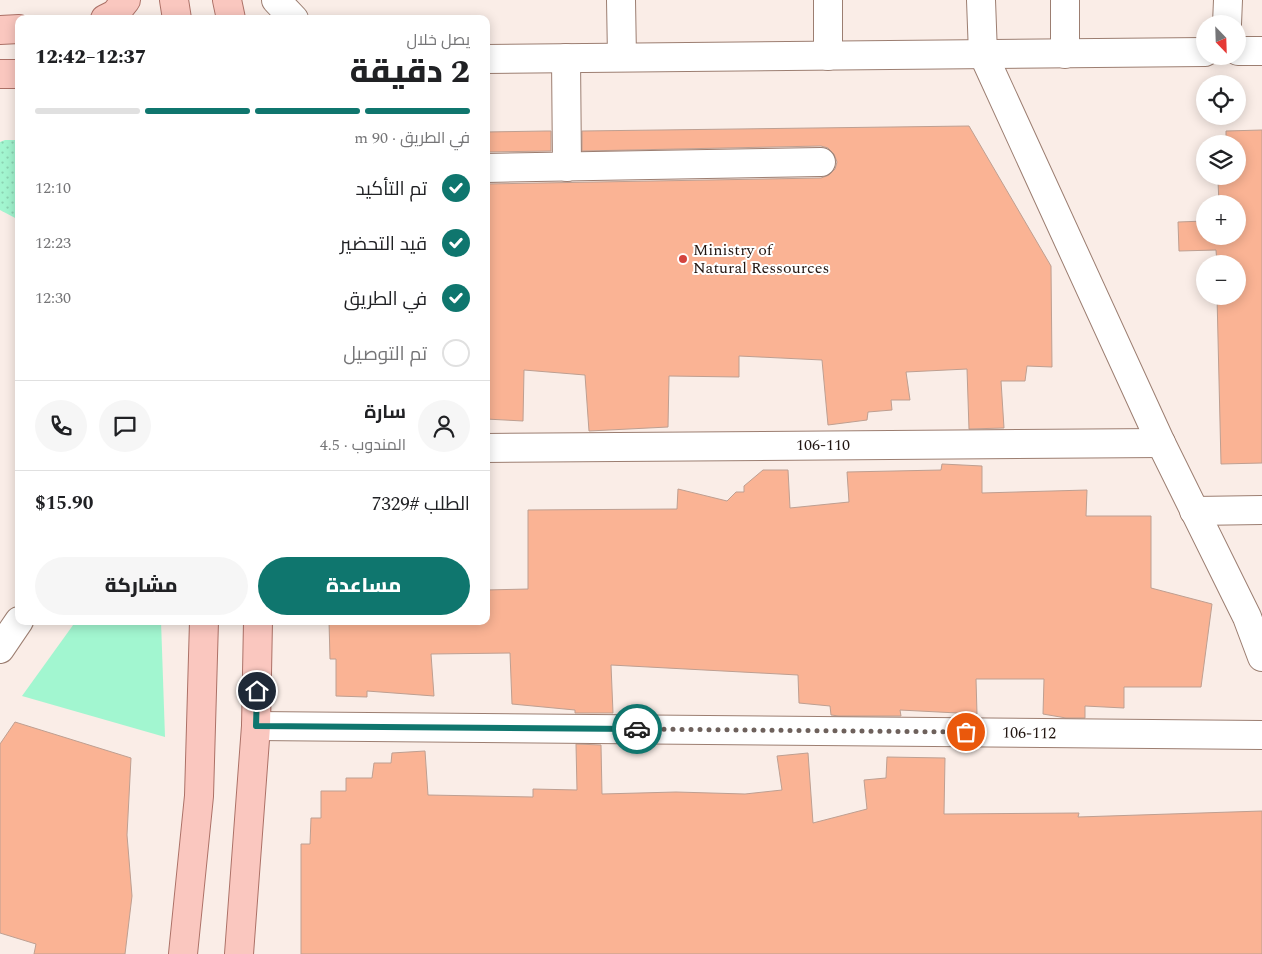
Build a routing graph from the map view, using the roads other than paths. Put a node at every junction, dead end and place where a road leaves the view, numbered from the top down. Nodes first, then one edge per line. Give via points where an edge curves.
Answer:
1 (126, 0) edge
2 (174, 0) edge
3 (227, 0) edge
4 (276, 0) edge
5 (621, 0) edge
6 (828, 0) edge
7 (981, 0) edge
8 (1066, 0) edge
9 (1228, 0) edge
10 (113, 15) edge
11 (176, 15) edge
12 (230, 15) edge
13 (290, 15) edge
14 (1227, 15) edge
15 (15, 29) edge
16 (0, 30) edge
17 (1246, 51) edge
18 (1262, 51) edge
19 (1196, 52) edge
20 (983, 54) junction
21 (1065, 54) junction
22 (828, 56) junction
23 (566, 58) junction
24 (622, 58) junction
25 (490, 59) edge
26 (0, 74) edge
27 (15, 74) edge
28 (821, 162) dead end
29 (567, 167) junction
30 (490, 168) edge
31 (1160, 443) junction
32 (490, 448) edge
33 (1262, 510) edge
34 (1194, 511) junction
35 (1254, 620) edge
36 (16, 625) edge
37 (204, 625) edge
38 (258, 625) edge
39 (0, 649) edge
40 (1262, 657) edge
41 (256, 726) junction
42 (1262, 735) edge
43 (183, 954) edge
44 (239, 954) edge

1 - 10 main road
2 - 11 main road
3 - 12 main road
4 - 13 street
5 - 24 street
6 - 22 street
7 - 20 street
8 - 21 street
9 - 14 street
15 - 16 main road
17 - 18 street
19 - 21 street
20 - 21 street
20 - 22 street
20 - 31 street
22 - 24 street
23 - 24 street
23 - 25 street
23 - 29 street
26 - 27 main road
28 - 29 street
29 - 30 street
31 - 32 street, 106-110
31 - 34 street
33 - 34 street
34 - 35 street
35 - 40 street
36 - 39 street
37 - 43 main road via 199,796
38 - 41 main road
41 - 42 street, 106-112
41 - 44 main road

